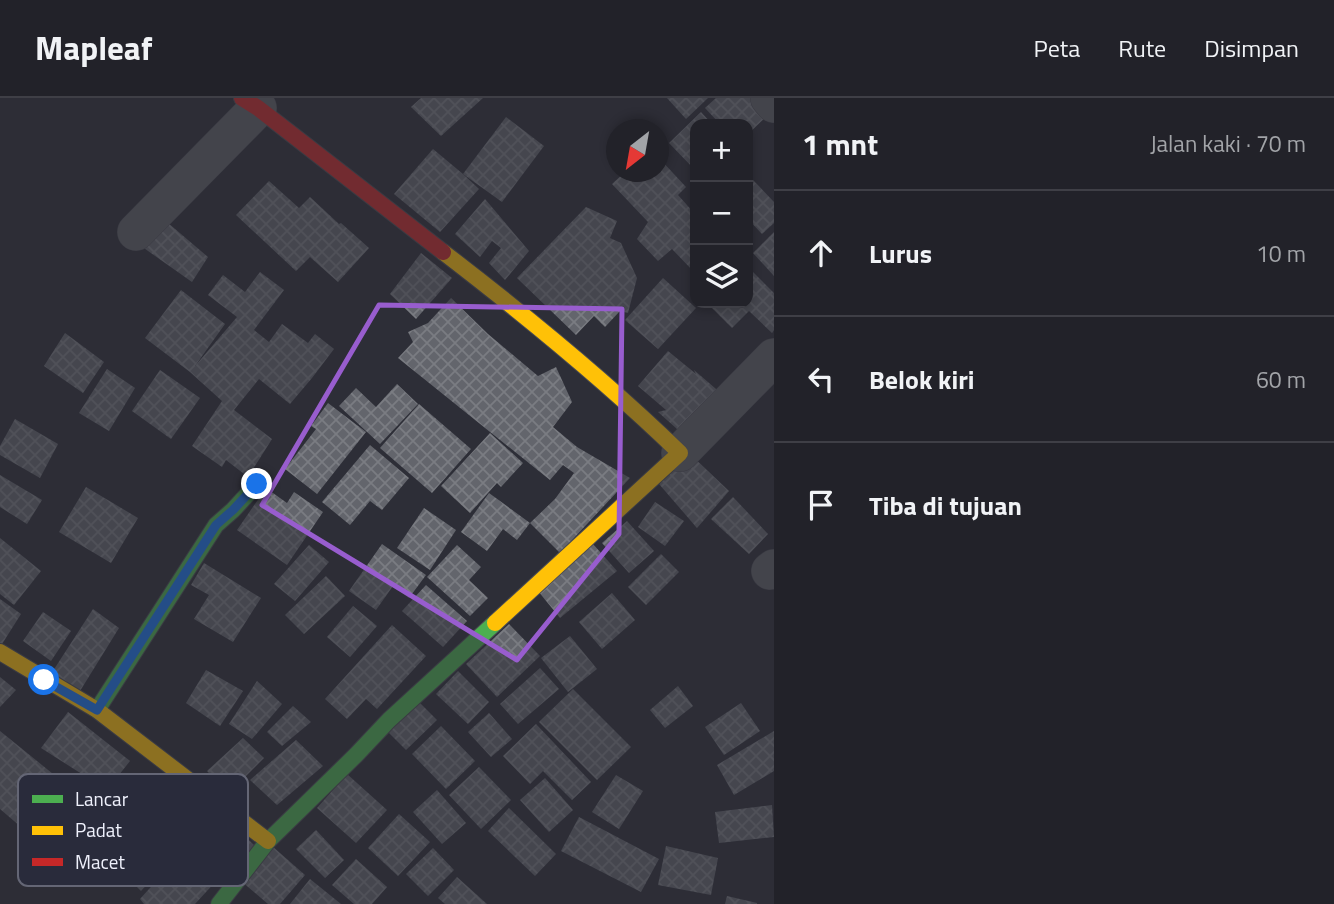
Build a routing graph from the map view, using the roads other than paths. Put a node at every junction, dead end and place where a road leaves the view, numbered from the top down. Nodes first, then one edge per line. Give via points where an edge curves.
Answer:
1 (769, 98) edge
2 (250, 103) edge
3 (774, 104) edge
4 (136, 232) dead end
5 (774, 357) edge
6 (680, 453) junction
7 (257, 484) dead end
8 (0, 652) edge
9 (97, 710) junction
10 (181, 774) edge
11 (248, 826) edge
12 (268, 841) junction
13 (248, 867) edge
14 (233, 886) edge
15 (219, 904) edge

1 - 3 street
2 - 4 street
2 - 6 street via 513,306
5 - 6 street
6 - 12 street via 389,720
7 - 9 street via 216,525
8 - 9 street
9 - 10 street
11 - 12 street
12 - 13 street
14 - 15 street

